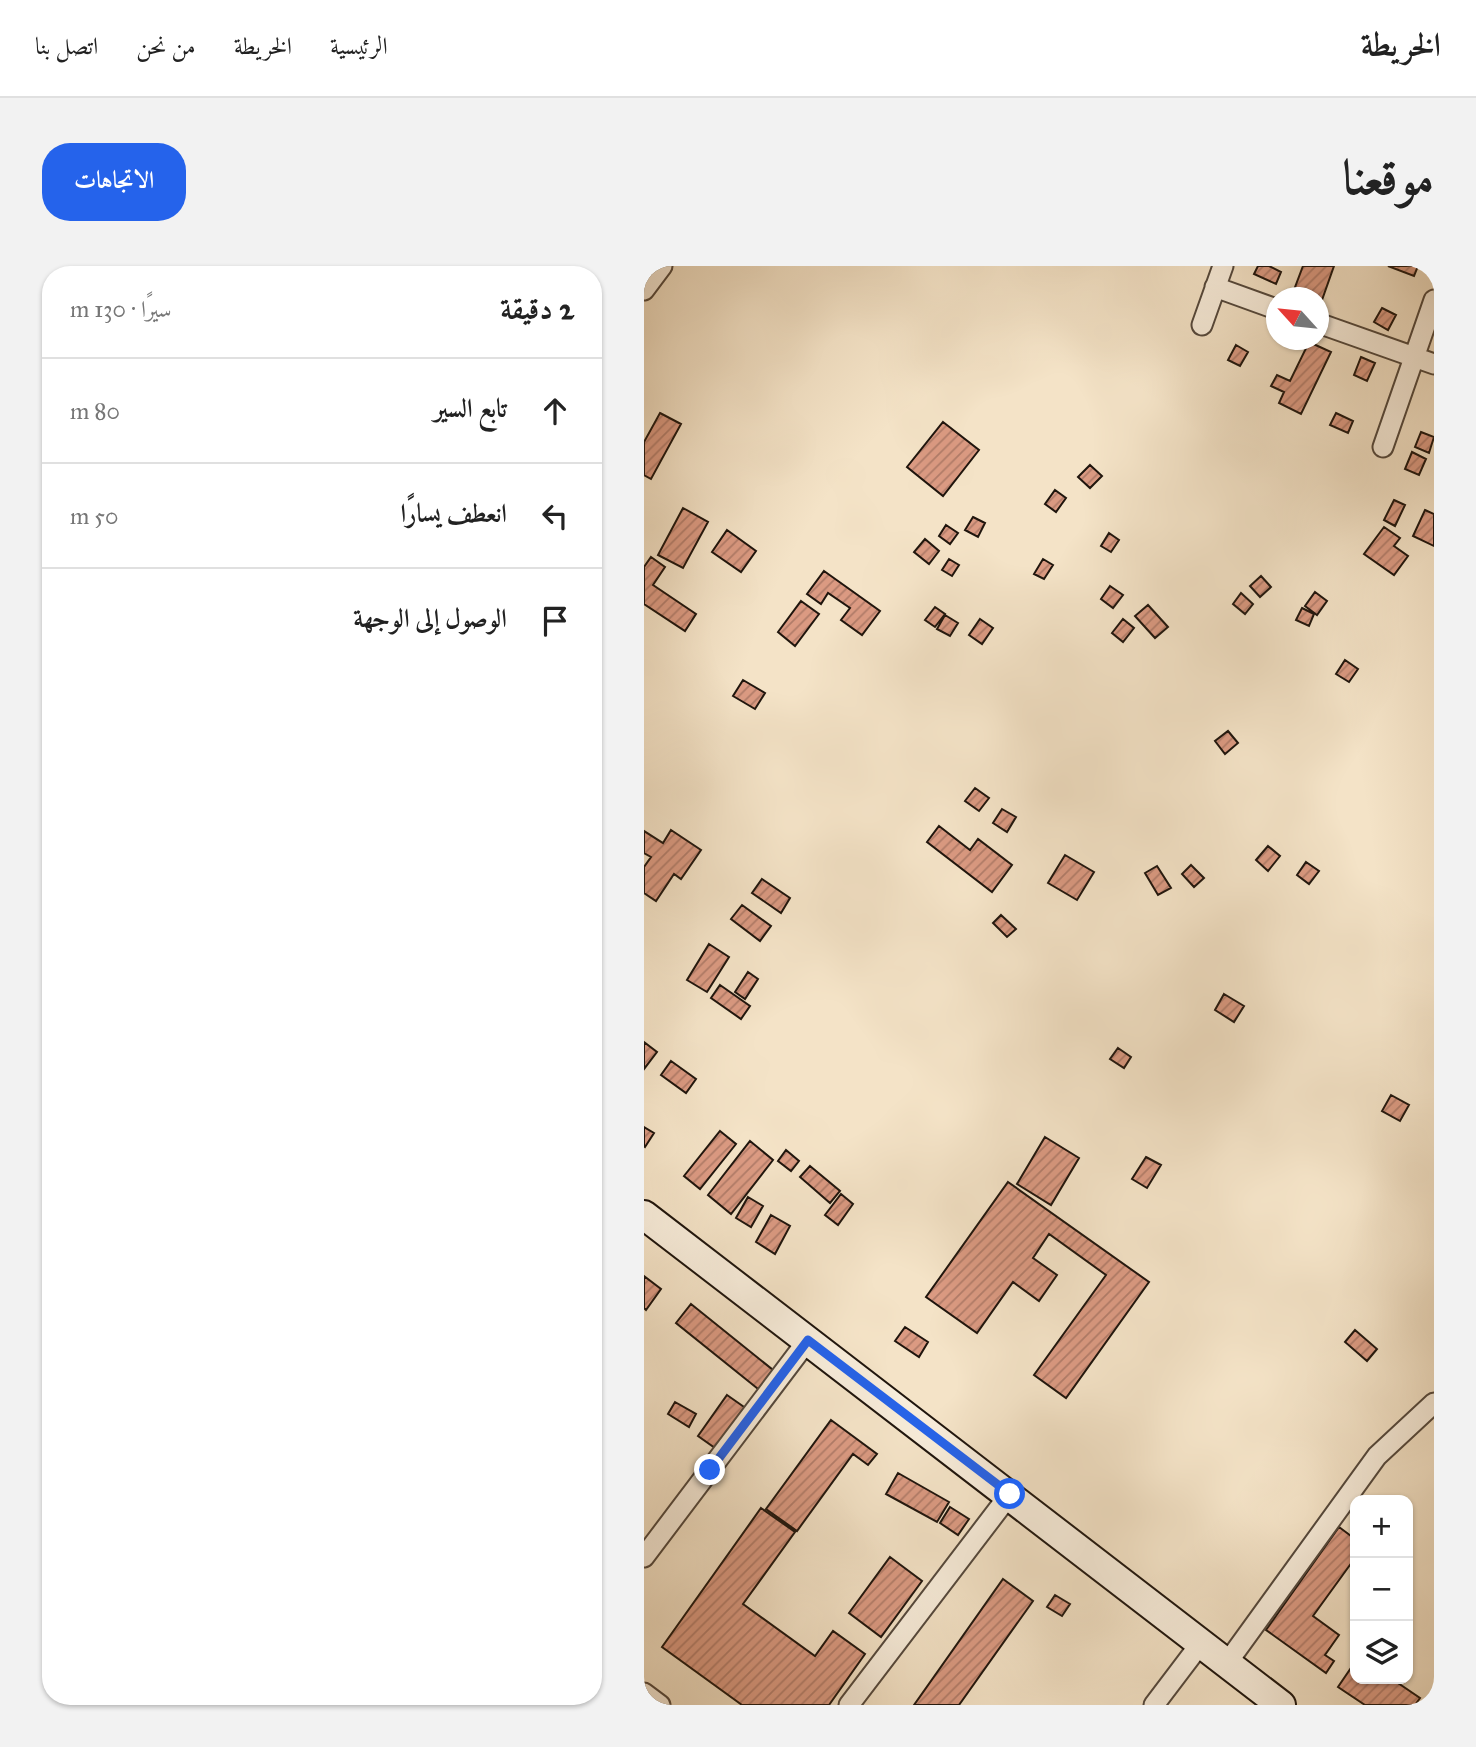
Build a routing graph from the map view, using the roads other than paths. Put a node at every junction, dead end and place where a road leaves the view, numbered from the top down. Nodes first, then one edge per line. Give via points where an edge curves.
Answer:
1 (662, 266) edge
2 (1223, 266) edge
3 (1215, 287) junction
4 (644, 290) edge
5 (1434, 300) edge
6 (1266, 305) edge
7 (1202, 325) dead end
8 (1329, 327) edge
9 (1414, 357) junction
10 (1434, 364) edge
11 (1384, 447) dead end
12 (644, 1215) edge
13 (808, 1340) junction
14 (1434, 1403) edge
15 (1010, 1494) junction
16 (644, 1557) edge
17 (1201, 1643) junction
18 (1227, 1663) junction
19 (644, 1693) edge
20 (660, 1705) edge
21 (849, 1705) edge
22 (1154, 1705) edge
23 (1281, 1705) edge

1 - 4 street
2 - 3 street
3 - 6 street
3 - 7 street
5 - 9 street
8 - 9 street
9 - 10 street
9 - 11 street
12 - 13 street
13 - 15 street
13 - 16 street
14 - 18 street via 1377,1455
15 - 17 street
15 - 21 street
17 - 18 street
17 - 22 street
18 - 23 street
19 - 20 street

